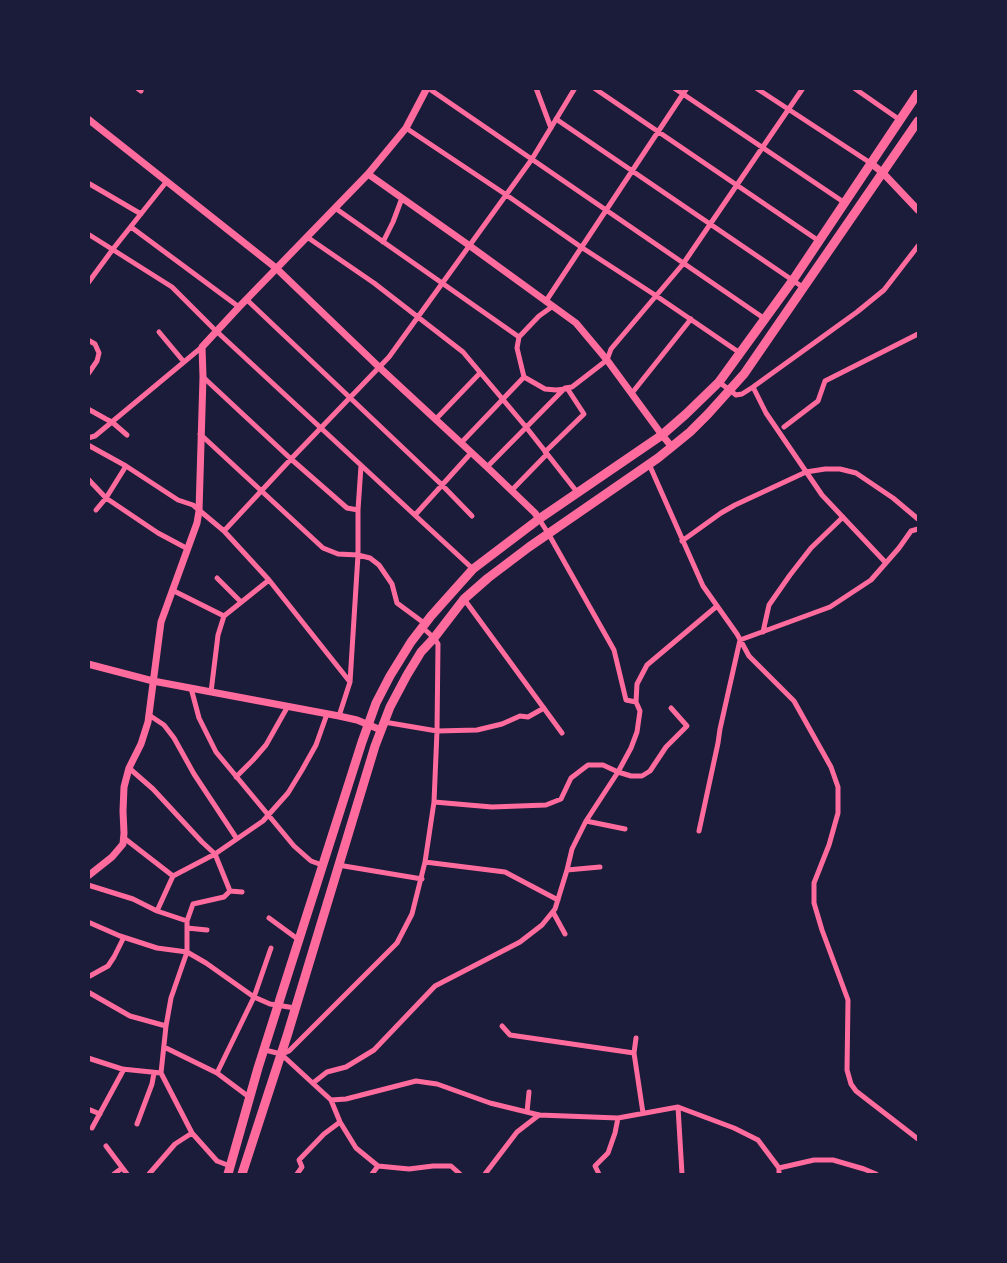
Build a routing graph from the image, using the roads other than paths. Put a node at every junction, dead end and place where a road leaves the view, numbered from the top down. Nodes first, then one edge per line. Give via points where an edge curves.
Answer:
1 (427, 88) edge
2 (536, 88) edge
3 (575, 88) edge
4 (594, 88) edge
5 (674, 88) edge
6 (756, 88) edge
7 (803, 88) edge
8 (854, 88) edge
9 (685, 91) edge
10 (918, 93) edge
11 (789, 110) junction
12 (88, 118) edge
13 (556, 119) junction
14 (900, 120) junction
15 (918, 121) edge
16 (405, 128) junction
17 (551, 128) junction
18 (658, 132) junction
19 (764, 147) junction
20 (532, 159) junction
21 (872, 164) junction
22 (632, 171) junction
23 (883, 173) junction
24 (368, 174) junction
25 (168, 181) junction
26 (88, 183) edge
27 (737, 186) junction
28 (505, 194) junction
29 (402, 198) junction
30 (845, 202) junction
31 (335, 208) junction
32 (606, 210) junction
33 (918, 210) edge
34 (141, 214) junction
35 (711, 224) junction
36 (131, 227) junction
37 (88, 234) edge
38 (307, 237) junction
39 (819, 241) junction
40 (383, 242) junction
41 (470, 246) junction
42 (918, 246) edge
43 (581, 247) junction
44 (113, 249) junction
45 (683, 264) junction
46 (276, 268) junction
47 (793, 280) junction
48 (88, 283) edge
49 (442, 284) junction
50 (804, 288) junction
51 (655, 295) junction
52 (246, 299) junction
53 (546, 301) junction
54 (553, 306) junction
55 (239, 307) junction
56 (417, 317) junction
57 (691, 319) junction
58 (765, 319) junction
59 (216, 330) junction
60 (159, 333) dead end
61 (918, 334) edge
62 (519, 338) junction
63 (88, 340) edge
64 (202, 347) junction
65 (740, 353) junction
66 (607, 360) junction
67 (184, 362) junction
68 (379, 367) junction
69 (480, 373) junction
70 (88, 374) edge
71 (203, 377) junction
72 (524, 377) junction
73 (719, 382) junction
74 (753, 387) junction
75 (566, 388) junction
76 (730, 389) junction
77 (632, 393) junction
78 (349, 398) junction
79 (502, 399) junction
80 (88, 409) edge
81 (435, 420) junction
82 (112, 422) junction
83 (526, 427) junction
84 (784, 427) dead end
85 (321, 428) junction
86 (200, 434) junction
87 (128, 435) dead end
88 (662, 435) junction
89 (88, 438) edge
90 (461, 443) junction
91 (88, 445) edge
92 (672, 447) junction
93 (471, 453) junction
94 (546, 453) junction
95 (291, 459) junction
96 (649, 464) junction
97 (126, 466) junction
98 (361, 466) junction
99 (487, 467) junction
100 (806, 472) junction
101 (88, 478) edge
102 (442, 485) junction
103 (511, 490) junction
104 (262, 491) junction
105 (577, 492) junction
106 (106, 498) junction
107 (96, 510) dead end
108 (358, 510) junction
109 (199, 511) junction
110 (415, 515) junction
111 (472, 516) dead end
112 (843, 518) junction
113 (539, 519) junction
114 (918, 519) edge
115 (918, 529) edge
116 (224, 531) junction
117 (548, 533) junction
118 (682, 541) junction
119 (188, 549) junction
120 (357, 555) junction
121 (886, 563) junction
122 (473, 569) junction
123 (217, 578) dead end
124 (269, 580) junction
125 (172, 590) junction
126 (464, 599) junction
127 (241, 602) junction
128 (717, 606) junction
129 (224, 616) junction
130 (423, 625) junction
131 (764, 632) junction
132 (434, 638) junction
133 (740, 640) junction
134 (88, 664) edge
135 (153, 681) junction
136 (350, 682) junction
137 (191, 688) junction
138 (211, 692) junction
139 (636, 702) junction
140 (288, 706) junction
141 (544, 708) junction
142 (671, 708) dead end
143 (327, 714) junction
144 (148, 715) junction
145 (339, 716) junction
146 (368, 725) junction
147 (382, 726) junction
148 (437, 731) junction
149 (562, 733) dead end
150 (129, 768) junction
151 (618, 772) junction
152 (236, 777) junction
153 (434, 802) junction
154 (267, 815) junction
155 (586, 821) junction
156 (625, 829) dead end
157 (699, 831) dead end
158 (124, 838) junction
159 (237, 838) junction
160 (215, 854) junction
161 (425, 862) junction
162 (322, 865) junction
163 (338, 865) junction
164 (600, 867) dead end
165 (567, 870) junction
166 (88, 876) edge
167 (172, 876) junction
168 (422, 879) junction
169 (88, 885) edge
170 (230, 891) junction
171 (242, 892) dead end
172 (558, 900) junction
173 (157, 911) junction
174 (553, 912) junction
175 (269, 918) dead end
176 (187, 921) junction
177 (88, 922) edge
178 (187, 928) junction
179 (207, 930) dead end
180 (565, 934) dead end
181 (124, 938) junction
182 (299, 940) junction
183 (270, 948) dead end
184 (187, 952) junction
185 (88, 977) edge
186 (88, 992) edge
187 (254, 997) junction
188 (278, 1006) junction
189 (295, 1008) junction
190 (166, 1026) junction
191 (502, 1026) dead end
192 (636, 1038) dead end
193 (164, 1047) junction
194 (265, 1050) junction
195 (634, 1053) junction
196 (280, 1054) junction
197 (88, 1058) edge
198 (124, 1069) junction
199 (158, 1073) junction
200 (217, 1073) junction
201 (313, 1083) junction
202 (529, 1092) dead end
203 (249, 1097) junction
204 (331, 1100) junction
205 (678, 1107) junction
206 (88, 1109) edge
207 (527, 1112) junction
208 (100, 1113) junction
209 (643, 1113) junction
210 (539, 1115) junction
211 (618, 1118) junction
212 (340, 1122) junction
213 (136, 1124) dead end
214 (92, 1128) dead end
215 (192, 1133) junction
216 (918, 1139) edge
217 (106, 1146) dead end
218 (378, 1166) junction
219 (387, 1167) junction
220 (122, 1168) junction
221 (229, 1170) edge
222 (779, 1171) edge
223 (598, 1172) edge
224 (244, 1173) edge
225 (114, 1174) edge
226 (127, 1174) edge
227 (148, 1174) edge
228 (297, 1174) edge
229 (372, 1174) edge
230 (388, 1174) edge
231 (460, 1174) edge
232 (484, 1174) edge
233 (590, 1174) edge
234 (682, 1174) edge
235 (876, 1174) edge

1 - 16 street
1 - 20 street
2 - 17 street
3 - 13 street
4 - 18 street
5 - 9 street
6 - 11 street
7 - 11 street
8 - 14 street
9 - 18 street
9 - 19 street
10 - 14 highway
11 - 19 street
11 - 21 street
12 - 25 street
13 - 17 street
13 - 22 street
14 - 21 highway
15 - 23 highway
16 - 24 street
16 - 28 street
17 - 20 street
18 - 22 street
18 - 27 street
19 - 27 street
19 - 30 street
20 - 28 street
20 - 32 street
21 - 23 street
21 - 30 highway
22 - 32 street
22 - 35 street
23 - 33 street
23 - 50 highway
24 - 29 street
24 - 31 street
25 - 34 street
25 - 46 street
26 - 34 street
27 - 35 street
27 - 39 street
28 - 41 street
28 - 43 street
29 - 40 street
29 - 41 street
30 - 39 highway
31 - 38 street
31 - 40 street
32 - 43 street
32 - 45 street
34 - 36 street
35 - 45 street
35 - 47 street
36 - 44 street
36 - 55 street
37 - 44 street
38 - 46 street
38 - 56 street
39 - 47 highway
40 - 49 street
41 - 49 street
41 - 53 street
42 - 74 street via 884,290
43 - 51 street
43 - 53 street
44 - 48 street
44 - 59 street via 172,287
45 - 51 street
45 - 58 street
46 - 52 street
46 - 68 street
47 - 50 street
47 - 58 highway
49 - 56 street
49 - 62 street
50 - 76 highway
51 - 57 street
51 - 66 street via 610,349
52 - 55 street
52 - 78 street
53 - 54 street
54 - 62 street
54 - 66 street via 576,323
55 - 59 street
56 - 68 street
56 - 69 street via 463,352
57 - 65 street
57 - 77 street
58 - 65 highway
59 - 64 street
59 - 85 street
60 - 67 street
61 - 84 street via 825,381 818,401
62 - 72 street via 517,348
63 - 70 street via 96,344 99,352
64 - 67 street
64 - 71 street
65 - 73 highway
66 - 75 street
66 - 77 street
67 - 82 street
68 - 78 street
68 - 81 street
69 - 79 street
69 - 81 street
71 - 86 street
71 - 95 street
72 - 75 street via 545,389
72 - 79 street
73 - 76 street
73 - 88 highway
74 - 76 street via 736,395
74 - 100 street
75 - 83 street
75 - 94 street via 584,414
76 - 92 highway
77 - 88 street
78 - 85 street
78 - 102 street
79 - 83 street
79 - 90 street
80 - 82 street
81 - 90 street
82 - 87 street
82 - 89 street
83 - 94 street
83 - 99 street
85 - 95 street
85 - 98 street
86 - 104 street
86 - 109 street
88 - 92 street
88 - 105 highway
90 - 93 street
91 - 97 street
92 - 96 highway
93 - 99 street
93 - 102 street
94 - 103 street
94 - 105 street
95 - 104 street
95 - 108 street via 347,508
96 - 117 highway
96 - 118 street
97 - 106 street
97 - 109 street
98 - 108 street
98 - 110 street
99 - 103 street
100 - 112 street
100 - 114 street via 840,469 856,473
100 - 118 street via 721,513
101 - 106 street
102 - 110 street
102 - 111 street
103 - 113 street
104 - 116 street
104 - 120 street via 323,548
105 - 113 highway
106 - 107 street
106 - 119 street
108 - 120 street
109 - 116 street
109 - 119 street
110 - 122 street
112 - 121 street
112 - 131 street via 811,548 769,605
113 - 117 street
113 - 122 highway
115 - 121 street via 911,531
116 - 124 street
117 - 126 highway
117 - 139 street via 614,650 626,700
118 - 128 street
119 - 125 street
120 - 130 street via 379,565 392,584 397,603
120 - 136 street
121 - 131 street via 871,580 830,606
122 - 130 highway
123 - 127 street
124 - 127 street
124 - 136 street
125 - 129 street
125 - 135 street via 161,622
126 - 132 highway
126 - 141 street
127 - 129 street
128 - 133 street
128 - 139 street via 647,665 638,684
129 - 138 street
130 - 132 street
130 - 146 highway via 390,676
131 - 133 street
132 - 147 highway via 406,675
132 - 148 street via 438,644
133 - 157 street
133 - 216 street via 749,656 794,700 838,787 838,813 814,883 814,903 848,1000 847,1070 851,1084
134 - 135 street
135 - 137 street
135 - 144 street
136 - 145 street
137 - 138 street
137 - 152 street via 199,718 216,752
138 - 140 street
139 - 151 street via 640,711 637,732
140 - 143 street
140 - 152 street via 266,745
141 - 148 street via 528,717 477,730
141 - 149 street
142 - 151 street via 687,726 650,771 642,776
143 - 145 street
143 - 154 street via 302,770 288,793
144 - 150 street via 141,744
144 - 159 street via 164,725 174,738
145 - 146 street
146 - 147 street
146 - 162 highway
147 - 148 street
147 - 163 highway
148 - 153 street
150 - 158 street via 124,787
150 - 160 street
151 - 153 street via 603,765 588,765 571,778 561,799 546,805 492,807
151 - 155 street
152 - 154 street
153 - 161 street
154 - 159 street
154 - 162 street via 310,861
155 - 156 street
155 - 165 street
158 - 166 street via 112,857
158 - 167 street
159 - 160 street
160 - 167 street
160 - 170 street
161 - 168 street
161 - 172 street via 505,872
162 - 182 highway
163 - 168 street
163 - 189 highway
164 - 165 street
165 - 172 street
167 - 173 street
168 - 196 street via 412,914 397,943 289,1050
169 - 173 street
170 - 171 street
170 - 176 street via 224,897 193,903
172 - 174 street
173 - 176 street
174 - 180 street
174 - 201 street via 520,942 435,986 374,1050 346,1067 327,1072
175 - 182 street
176 - 178 street
177 - 181 street
178 - 179 street
178 - 184 street
181 - 184 street
181 - 185 street via 108,966
182 - 188 highway
183 - 187 street
184 - 187 street
184 - 190 street
186 - 190 street via 130,1016
187 - 188 street
187 - 200 street
188 - 189 street
188 - 194 highway
189 - 196 highway
190 - 193 street
191 - 195 street via 510,1035
192 - 195 street
193 - 199 street
193 - 200 street
194 - 196 street
194 - 203 highway
195 - 209 street
196 - 201 street
196 - 224 highway
197 - 198 street
198 - 199 street
198 - 208 street
199 - 213 street
199 - 215 street
200 - 203 street
201 - 204 street
202 - 207 street
203 - 221 highway
204 - 207 street via 416,1081 437,1083
204 - 212 street
205 - 209 street
205 - 222 street via 758,1140
205 - 234 street
206 - 208 street
207 - 210 street
208 - 214 street
209 - 211 street
210 - 211 street
210 - 232 street via 517,1132
211 - 223 street via 608,1153 595,1166
212 - 218 street via 356,1148
212 - 228 street via 299,1160 302,1167
215 - 221 street
215 - 227 street via 175,1144
217 - 220 street
218 - 219 street
218 - 229 street
219 - 230 street
219 - 231 street via 451,1166
220 - 225 street
220 - 226 street
222 - 235 street via 814,1160 833,1160
223 - 233 street

